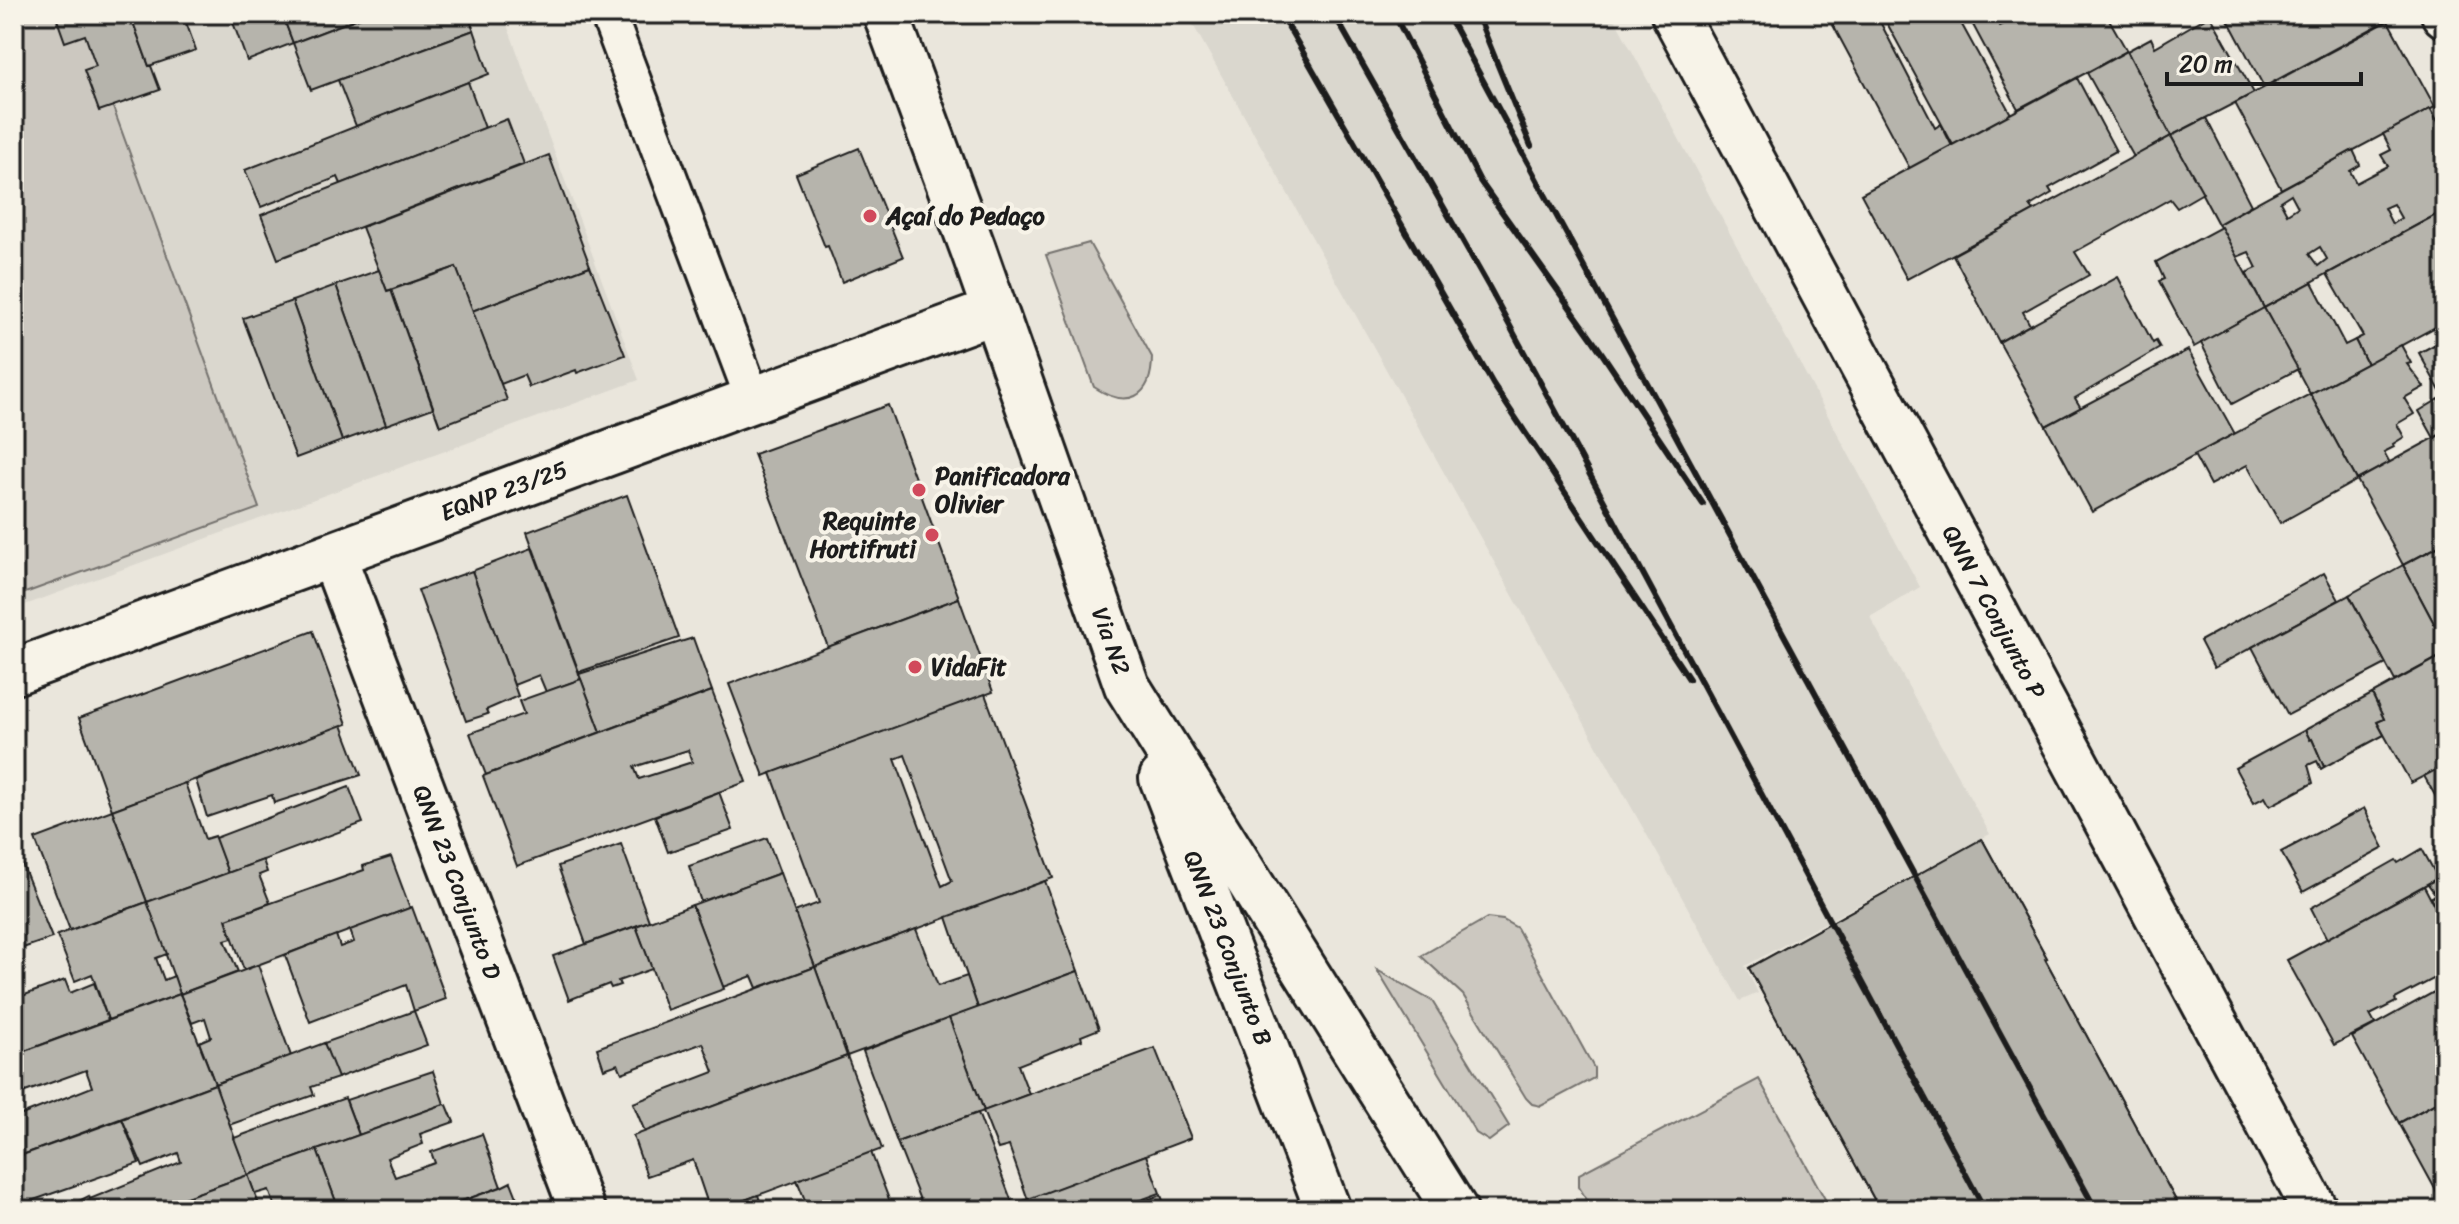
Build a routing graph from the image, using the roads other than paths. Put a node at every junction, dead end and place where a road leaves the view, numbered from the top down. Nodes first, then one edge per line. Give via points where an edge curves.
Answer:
1 (608, 14) edge
2 (886, 14) edge
3 (1674, 14) edge
4 (994, 311) junction
5 (753, 399) junction
6 (333, 555) junction
7 (14, 672) edge
8 (1127, 686) junction
9 (582, 1210) edge
10 (1328, 1210) edge
11 (1455, 1210) edge
12 (2315, 1210) edge

1 - 5 lane
2 - 4 street, Via N2
3 - 12 street, QNN 7 Conjunto P
4 - 5 street, EQNP 23/25
4 - 8 street, Via N2
5 - 6 street, EQNP 23/25
6 - 7 street, EQNP 23/25
6 - 9 street, QNN 23 Conjunto D
8 - 10 street, QNN 23 Conjunto B
8 - 11 street, Via N2

